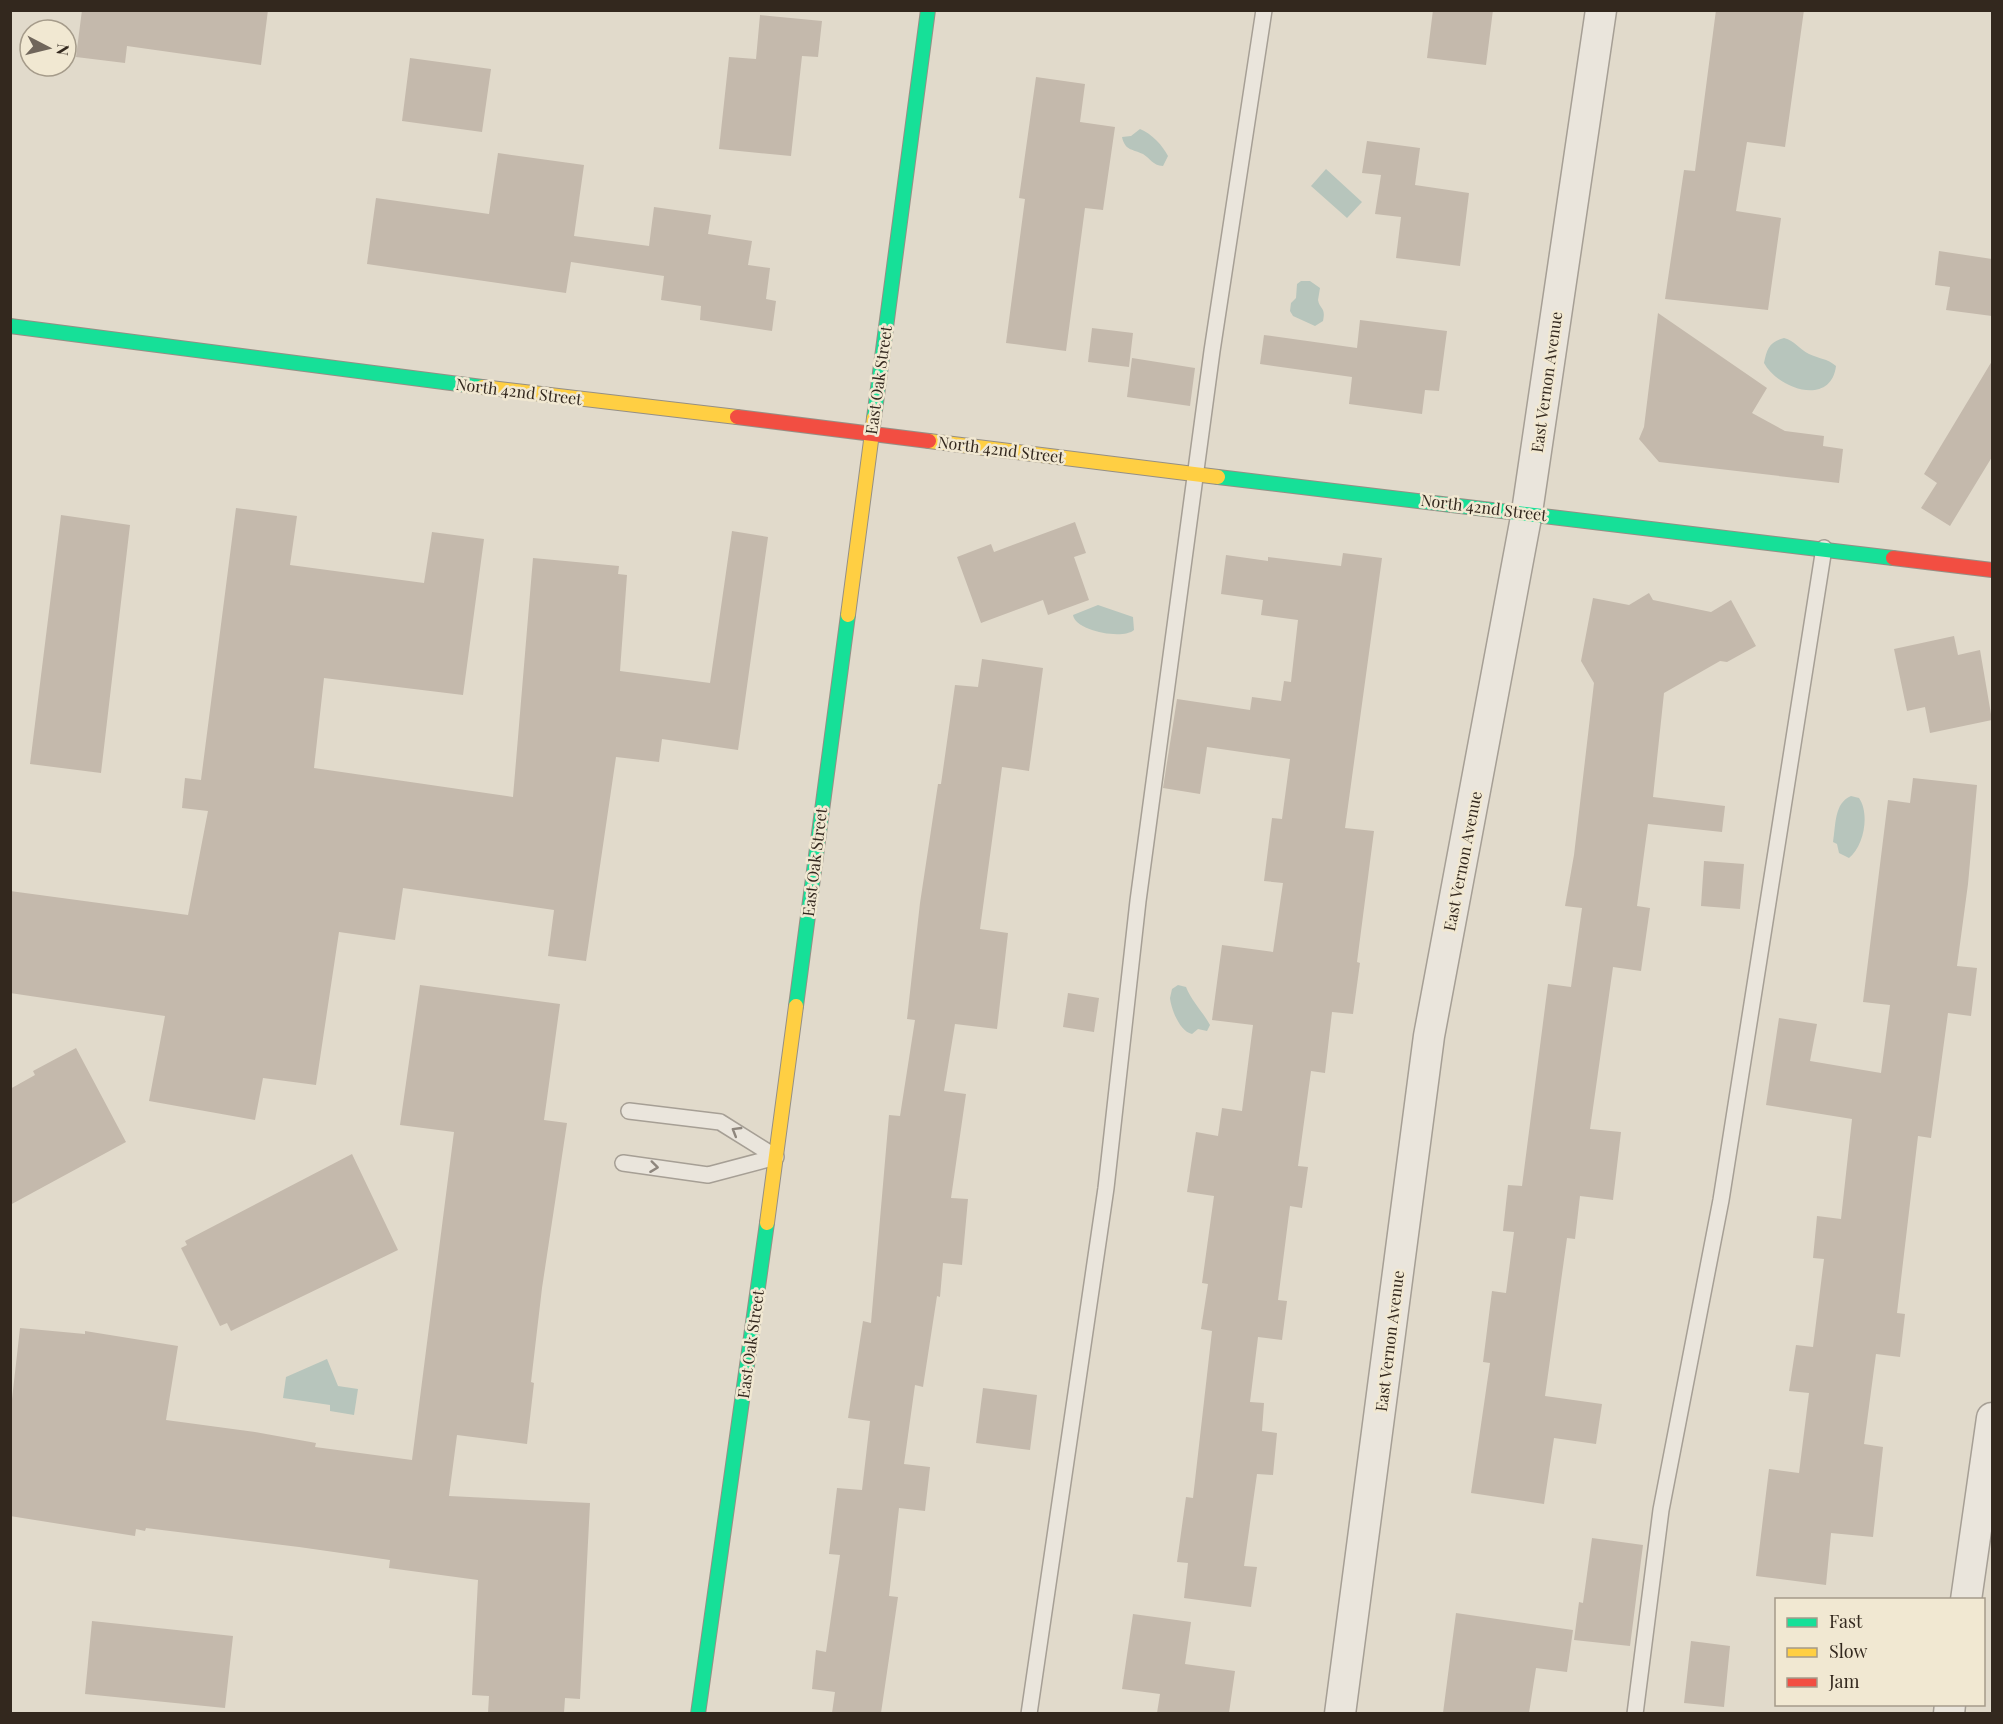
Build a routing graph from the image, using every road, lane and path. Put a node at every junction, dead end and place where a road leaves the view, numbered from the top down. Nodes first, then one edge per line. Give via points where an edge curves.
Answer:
1 (928, 10) edge
2 (1263, 10) edge
3 (1601, 10) edge
4 (10, 326) edge
5 (871, 432) junction
6 (1197, 475) junction
7 (1527, 512) junction
8 (1824, 548) junction
9 (1992, 570) edge
10 (629, 1111) dead end
11 (776, 1157) junction
12 (622, 1163) dead end
13 (1992, 1418) edge
14 (1966, 1598) edge
15 (698, 1713) edge
16 (1029, 1713) edge
17 (1340, 1713) edge
18 (1635, 1713) edge

1 - 5 street, East Oak Street
2 - 6 lane
3 - 7 street, East Vernon Avenue
4 - 5 street, North 42nd Street via 358,372
5 - 6 street, North 42nd Street
5 - 11 street, East Oak Street
6 - 7 street, North 42nd Street
6 - 16 lane via 1138,902 1106,1188
7 - 8 street, North 42nd Street
7 - 17 street, East Vernon Avenue via 1430,1036
8 - 9 street, North 42nd Street
8 - 18 lane via 1721,1200 1660,1509
11 -> 10 lane via 720,1122
12 -> 11 lane via 708,1174
11 - 15 street, East Oak Street
13 - 14 street

